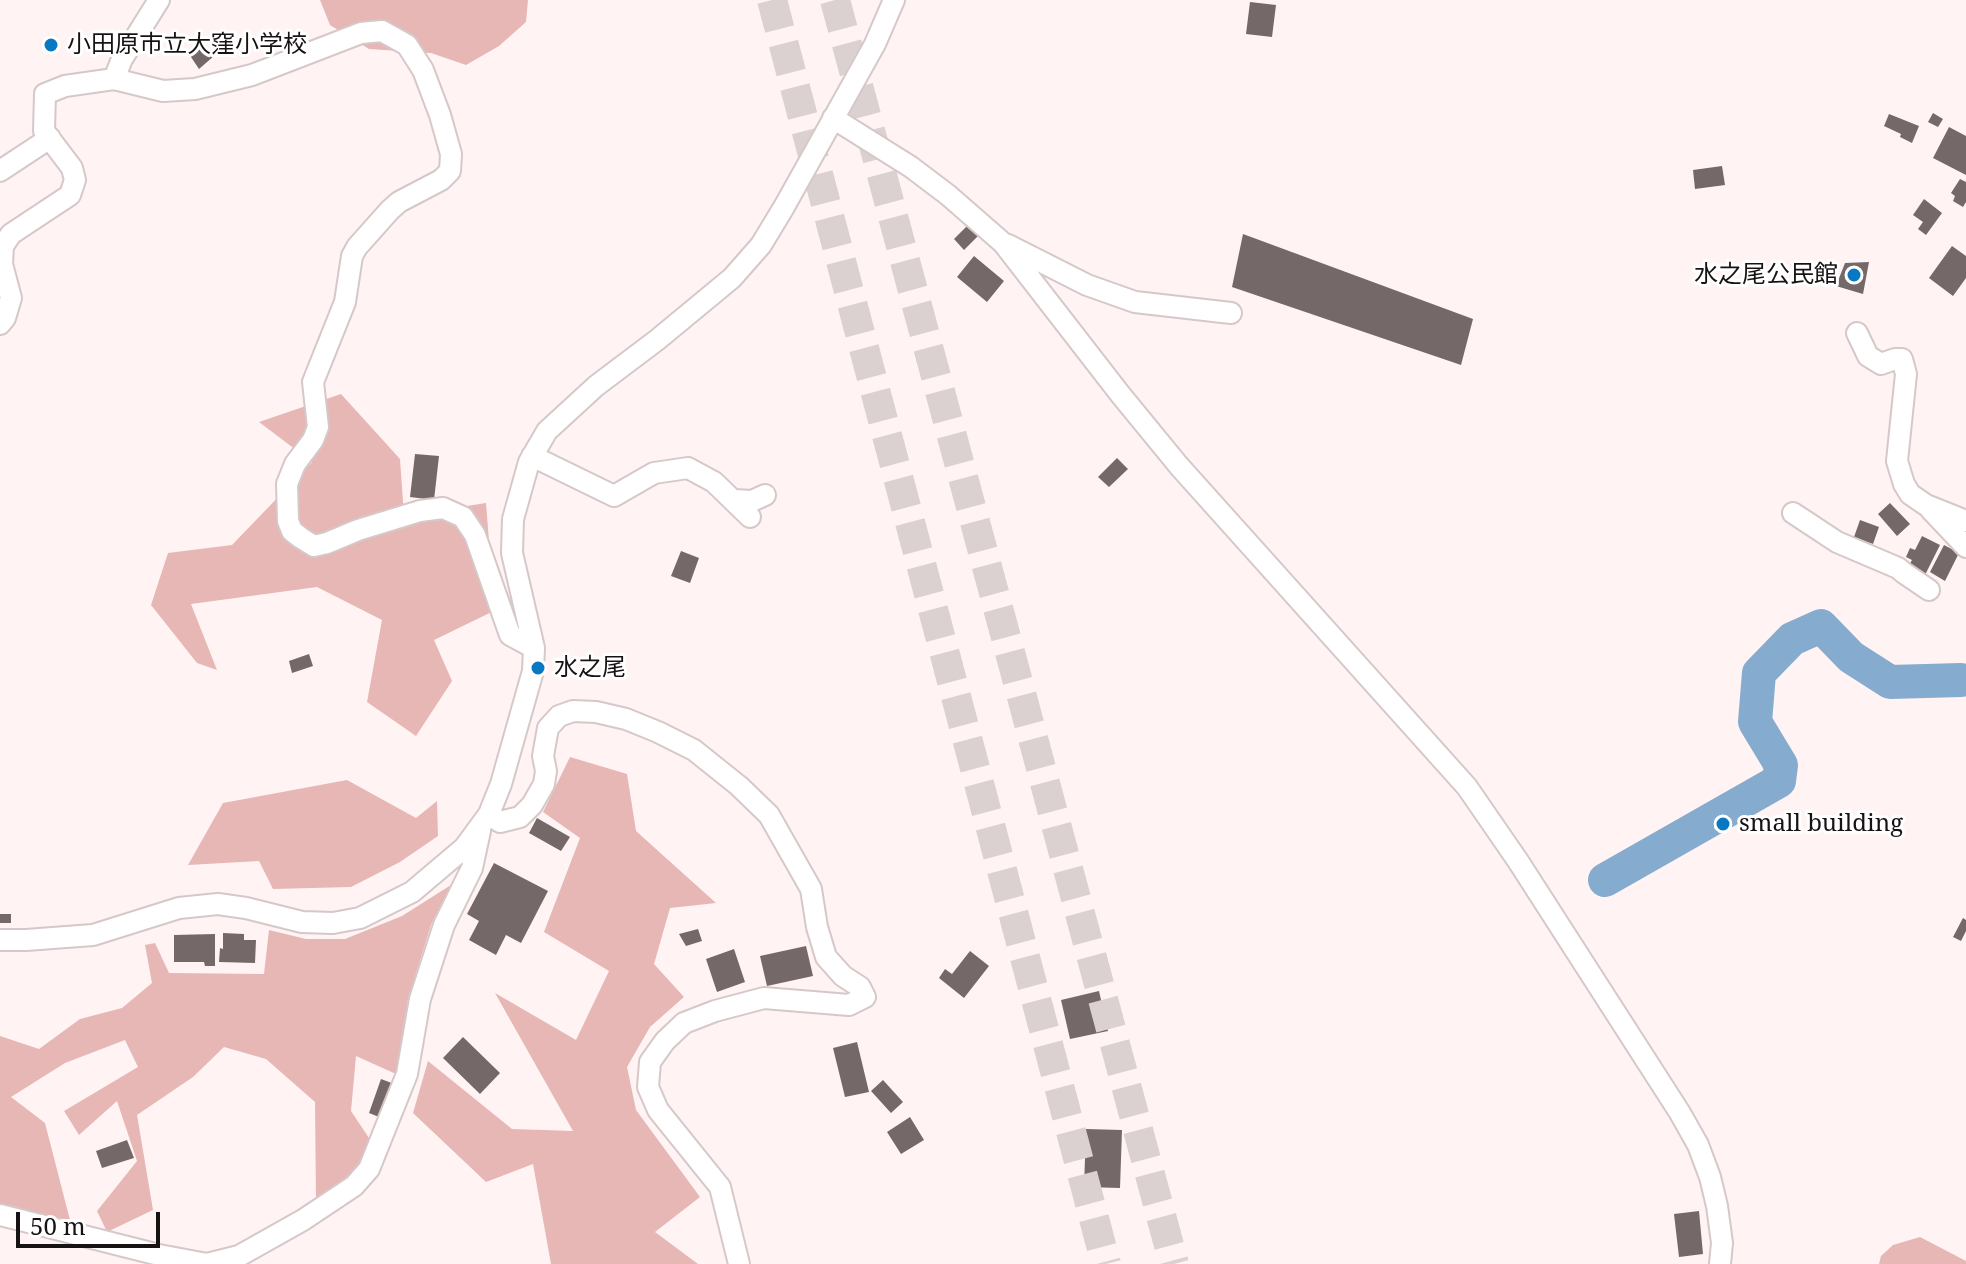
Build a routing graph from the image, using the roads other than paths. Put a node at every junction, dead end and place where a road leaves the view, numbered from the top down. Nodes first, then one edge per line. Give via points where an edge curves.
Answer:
1 (159, 0) edge
2 (894, 0) edge
3 (114, 79) junction
4 (833, 118) junction
5 (50, 138) junction
6 (0, 171) edge
7 (1003, 243) junction
8 (1231, 313) dead end
9 (0, 324) edge
10 (1857, 333) dead end
11 (532, 456) junction
12 (765, 495) dead end
13 (734, 500) junction
14 (1926, 505) junction
15 (1793, 513) dead end
16 (750, 517) dead end
17 (1966, 521) edge
18 (1899, 545) dead end
19 (1966, 547) edge
20 (1898, 568) junction
21 (1929, 590) dead end
22 (534, 648) junction
23 (485, 819) junction
24 (0, 940) edge
25 (0, 1215) edge
26 (207, 1264) edge
27 (739, 1264) edge
28 (1720, 1264) edge

1 - 3 street
2 - 4 street via 880,36
3 - 5 street via 45,94 44,131
3 - 22 street via 163,91 195,89 252,75 361,33 382,31 407,45 440,115 450,171 399,202 352,256 345,302 313,382 318,427 287,484 288,521 292,531 314,546 420,511 443,508 463,517 475,535 510,635
4 - 7 street via 911,167
4 - 11 street via 761,245 732,278 596,386 547,431
5 - 6 street
5 - 9 street via 75,180 70,195 11,234 3,246 11,298
7 - 8 street via 1087,285 1135,302
7 - 28 street via 1179,466 1467,787 1698,1145 1717,1206
10 - 14 street via 1868,356 1881,364 1902,359 1906,374 1897,461 1910,494
11 - 13 street via 614,496 654,473 688,468
11 - 22 street via 513,519 512,553
12 - 13 street
13 - 16 street
14 - 17 street
14 - 19 street
15 - 20 street via 1837,542
18 - 20 street
20 - 21 street
22 - 23 street via 521,717
23 - 24 street via 464,848 412,892 360,918 302,922 218,904 179,908 93,935
23 - 26 street via 472,868 444,925 420,999 407,1074 369,1169 354,1186 303,1220 239,1256
23 - 27 street via 520,817 532,805 544,784 548,728 573,711 626,719 694,750 769,815 811,889 826,957 865,997 849,1005 764,998 715,1011 684,1023 650,1062 648,1087 658,1110 720,1187
25 - 26 street

